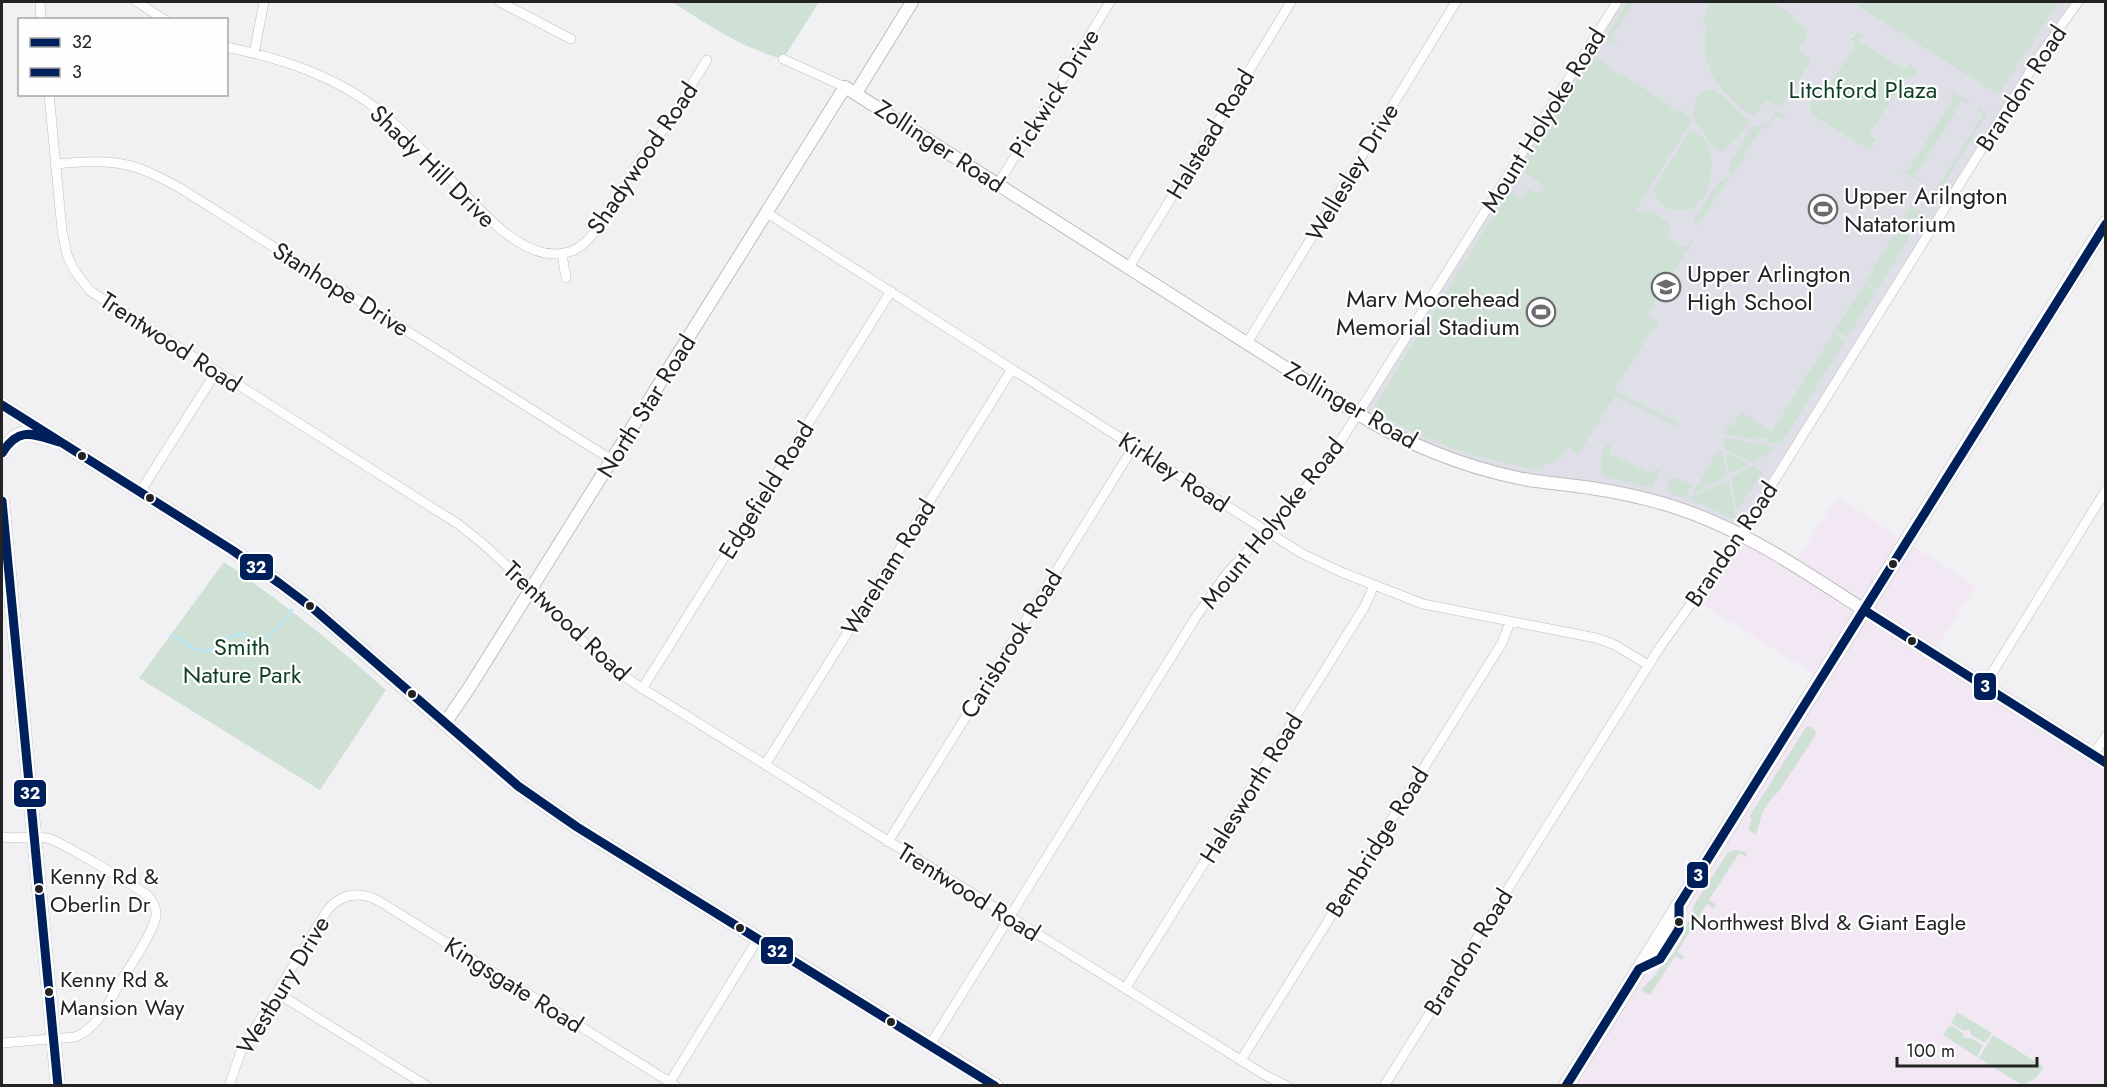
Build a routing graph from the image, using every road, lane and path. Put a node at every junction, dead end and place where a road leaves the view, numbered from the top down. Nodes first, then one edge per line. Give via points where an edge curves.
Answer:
1 (40, 2) edge
2 (137, 2) edge
3 (264, 2) edge
4 (500, 2) edge
5 (912, 2) edge
6 (1110, 2) edge
7 (1291, 2) edge
8 (1456, 2) edge
9 (1617, 2) edge
10 (2078, 2) edge
11 (41, 18) edge
12 (162, 18) edge
13 (571, 39) dead end
14 (228, 47) edge
15 (255, 53) junction
16 (783, 59) dead end
17 (707, 60) dead end
18 (850, 90) junction
19 (49, 96) edge
20 (55, 164) junction
21 (998, 184) junction
22 (767, 213) junction
23 (2106, 223) edge
24 (537, 252) joint
25 (562, 254) junction
26 (1129, 267) junction
27 (567, 278) dead end
28 (891, 291) junction
29 (1247, 343) junction
30 (1012, 369) junction
31 (216, 372) junction
32 (2, 405) edge
33 (1358, 414) junction
34 (65, 444) junction
35 (1134, 446) junction
36 (2, 453) edge
37 (612, 460) junction
38 (140, 492) junction
39 (2104, 496) edge
40 (2, 501) edge
41 (1266, 531) junction
42 (1741, 534) junction
43 (1374, 585) junction
44 (531, 590) junction
45 (1864, 610) junction
46 (1510, 622) junction
47 (1648, 665) junction
48 (1984, 686) junction
49 (642, 688) junction
50 (445, 723) junction
51 (2106, 736) edge
52 (2099, 759) edge
53 (765, 765) junction
54 (2, 837) edge
55 (34, 838) junction
56 (888, 842) junction
57 (349, 895) joint
58 (1008, 916) junction
59 (758, 939) junction
60 (1125, 989) junction
61 (277, 993) junction
62 (53, 1039) junction
63 (2, 1043) edge
64 (930, 1045) junction
65 (1241, 1060) junction
66 (673, 1084) edge
67 (58, 1086) edge
68 (229, 1086) edge
69 (427, 1086) edge
70 (996, 1086) edge
71 (1287, 1086) edge
72 (1384, 1086) edge
73 (1566, 1086) edge

1 - 11 street
2 - 12 street
3 - 15 street
4 - 13 street
5 - 18 street, North Star Road
6 - 21 street, Pickwick Drive
7 - 26 street, Halstead Road
8 - 29 street, Wellesley Drive
9 - 33 street, Mount Holyoke Road
10 - 42 street, Brandon Road via 2041,54
14 - 15 street, Shady Hill Drive
15 - 24 street, Shady Hill Drive via 324,76 381,112 490,220 518,243
16 - 18 street, Zollinger Road
17 - 25 street, Shadywood Road via 603,219 585,243
18 - 21 street, Zollinger Road
18 - 22 street, North Star Road
19 - 20 street, Trentwood Road
20 - 31 street, Trentwood Road via 67,255 81,281 103,300
20 - 37 street, Stanhope Drive via 128,165 180,188
21 - 26 street, Zollinger Road
22 - 28 street, Kirkley Road
22 - 37 street, North Star Road
23 - 45 main road
24 - 25 street, Shadywood Road
25 - 27 street
26 - 29 street, Zollinger Road
28 - 30 street, Kirkley Road
28 - 49 street, Edgefield Road
29 - 33 street, Zollinger Road
30 - 35 street, Kirkley Road
30 - 53 street, Wareham Road
31 - 38 street
31 - 44 street, Trentwood Road via 458,524 499,557
32 - 34 main road
33 - 41 street, Mount Holyoke Road via 1298,498
33 - 42 street, Zollinger Road via 1465,464 1519,478 1623,493 1671,506
34 - 36 main road via 22,433 10,440
34 - 38 main road
35 - 41 street, Kirkley Road
35 - 56 street, Carisbrook Road
37 - 44 street, North Star Road
38 - 50 main road via 315,610
39 - 48 street
40 - 55 main road
41 - 43 street, Kirkley Road via 1320,563
41 - 58 street, Mount Holyoke Road via 1227,573 1196,617
42 - 45 street, Zollinger Road
42 - 47 street, Brandon Road
43 - 46 street, Kirkley Road via 1424,604
43 - 60 street, Halesworth Road via 1365,606
44 - 49 street, Trentwood Road via 594,652
44 - 50 street, North Star Road
45 - 48 main road, Zollinger Road
45 - 73 main road
46 - 47 street, Kirkley Road via 1596,638
46 - 65 street, Bembridge Road via 1496,653
47 - 72 street, Brandon Road
48 - 52 main road, Zollinger Road
49 - 53 street, Trentwood Road
50 - 59 main road via 553,811
51 - 52 street
53 - 56 street, Trentwood Road
54 - 55 street
55 - 62 main road
55 - 62 street via 49,838 128,882 149,897 156,915 94,1025 75,1037
56 - 58 street, Trentwood Road
57 - 61 street, Westbury Drive via 328,909
57 - 66 street, Kingsgate Road via 365,895 379,901
58 - 60 street, Trentwood Road
58 - 64 street, Mount Holyoke Road
59 - 64 main road
59 - 66 street
60 - 65 street, Trentwood Road
61 - 68 street, Westbury Drive via 241,1051
61 - 69 street
62 - 63 street
62 - 67 main road
64 - 70 main road
65 - 71 street, Trentwood Road

